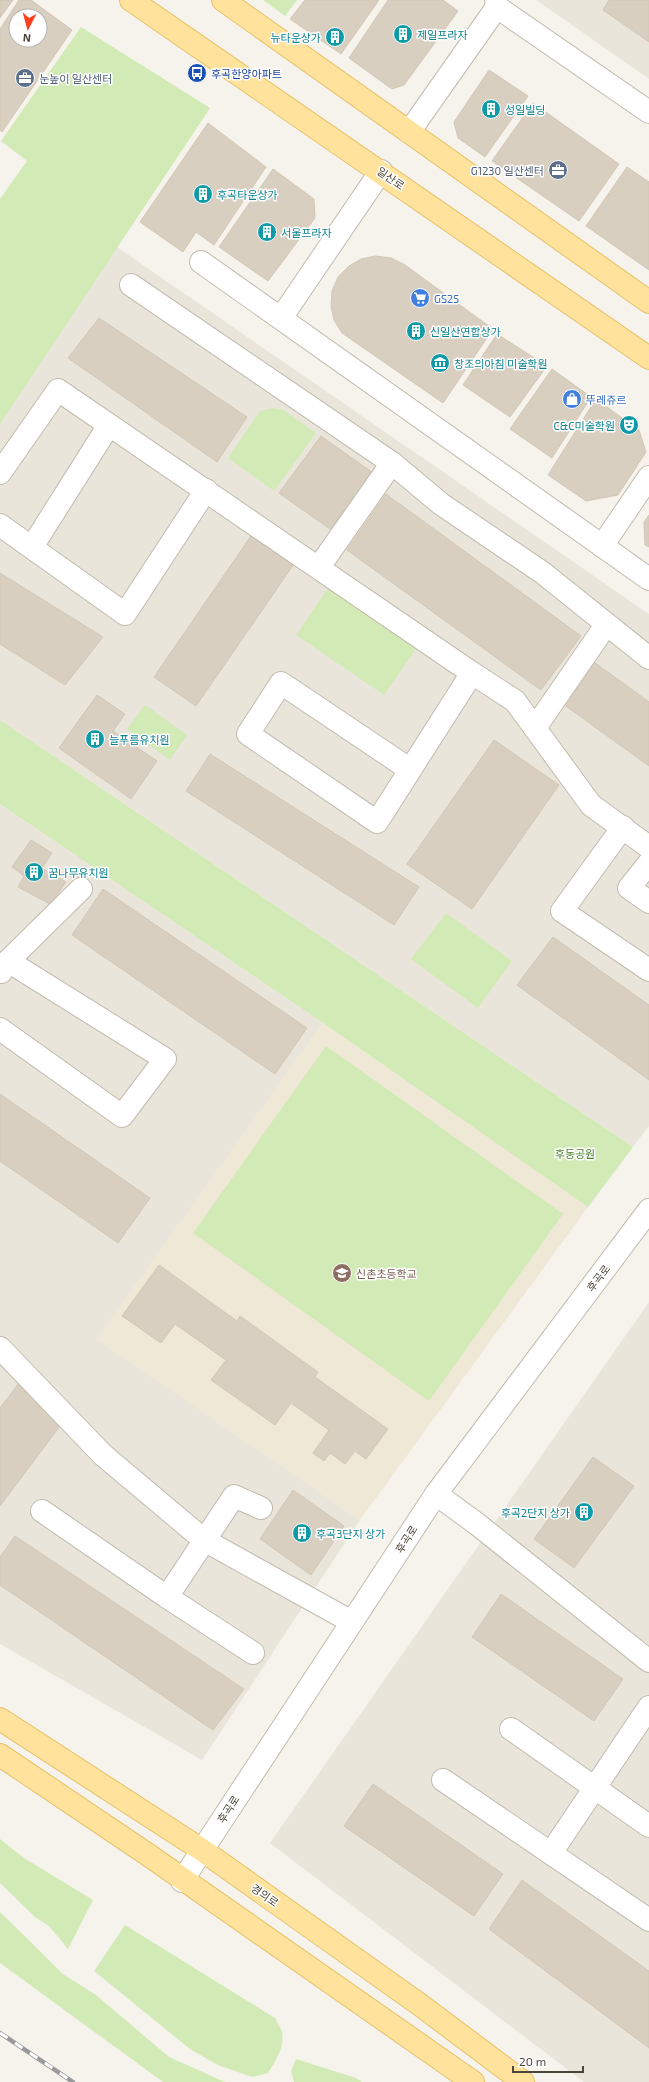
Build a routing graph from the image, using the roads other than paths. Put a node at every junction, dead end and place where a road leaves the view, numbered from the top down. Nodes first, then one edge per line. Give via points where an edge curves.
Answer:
1 (131, 0) edge
2 (223, 0) edge
3 (496, 4) edge
4 (649, 112) edge
5 (409, 132) junction
6 (381, 171) junction
7 (201, 262) dead end
8 (131, 285) dead end
9 (649, 302) edge
10 (281, 318) junction
11 (649, 358) edge
12 (109, 425) junction
13 (392, 463) junction
14 (0, 473) edge
15 (649, 477) edge
16 (206, 490) junction
17 (0, 525) edge
18 (32, 546) junction
19 (602, 546) junction
20 (319, 567) junction
21 (649, 579) edge
22 (606, 625) junction
23 (649, 658) edge
24 (472, 673) junction
25 (535, 728) junction
26 (410, 769) junction
27 (622, 828) junction
28 (649, 847) edge
29 (649, 863) edge
30 (81, 889) dead end
31 (649, 902) edge
32 (4, 967) edge
33 (649, 970) edge
34 (0, 1028) edge
35 (649, 1210) edge
36 (0, 1348) edge
37 (436, 1494) junction
38 (261, 1508) dead end
39 (42, 1511) dead end
40 (204, 1540) junction
41 (167, 1597) junction
42 (352, 1622) junction
43 (253, 1653) dead end
44 (649, 1661) edge
45 (649, 1707) edge
46 (0, 1719) edge
47 (511, 1729) dead end
48 (0, 1755) edge
49 (443, 1780) dead end
50 (595, 1789) junction
51 (649, 1826) edge
52 (202, 1850) junction
53 (551, 1853) junction
54 (182, 1881) junction
55 (649, 1920) edge
56 (473, 2082) edge
57 (524, 2082) edge

1 - 6 main road, 일산로
2 - 5 main road
3 - 4 street
3 - 5 street
5 - 9 main road
6 - 10 street
6 - 11 main road, 일산로
7 - 10 street
8 - 13 street
10 - 19 street
12 - 14 street via 58,390
12 - 16 street
12 - 18 street
13 - 20 street
13 - 22 street via 441,504 543,573
15 - 19 street
16 - 18 street via 125,614
16 - 20 street
17 - 18 street
19 - 21 street
20 - 24 street
22 - 23 street
22 - 25 street
24 - 25 street via 515,700
24 - 26 street
25 - 27 street via 590,805
26 - 26 street via 377,822 248,734 280,683
27 - 28 street
27 - 33 street via 562,911
29 - 31 street via 630,888
30 - 32 street
32 - 34 street via 164,1059 122,1116
35 - 37 street, 후곡로
36 - 40 street via 103,1455
37 - 42 street, 후곡로
37 - 44 street
38 - 40 street via 234,1496
39 - 41 street
40 - 41 street
40 - 42 street
41 - 43 street
42 - 52 street, 후곡로
45 - 50 street
46 - 52 main road, 경의로
47 - 50 street
48 - 54 main road via 147,1854
49 - 53 street
50 - 51 street
50 - 53 street
52 - 54 street, 후곡로
52 - 57 main road, 경의로
53 - 55 street
54 - 56 main road

